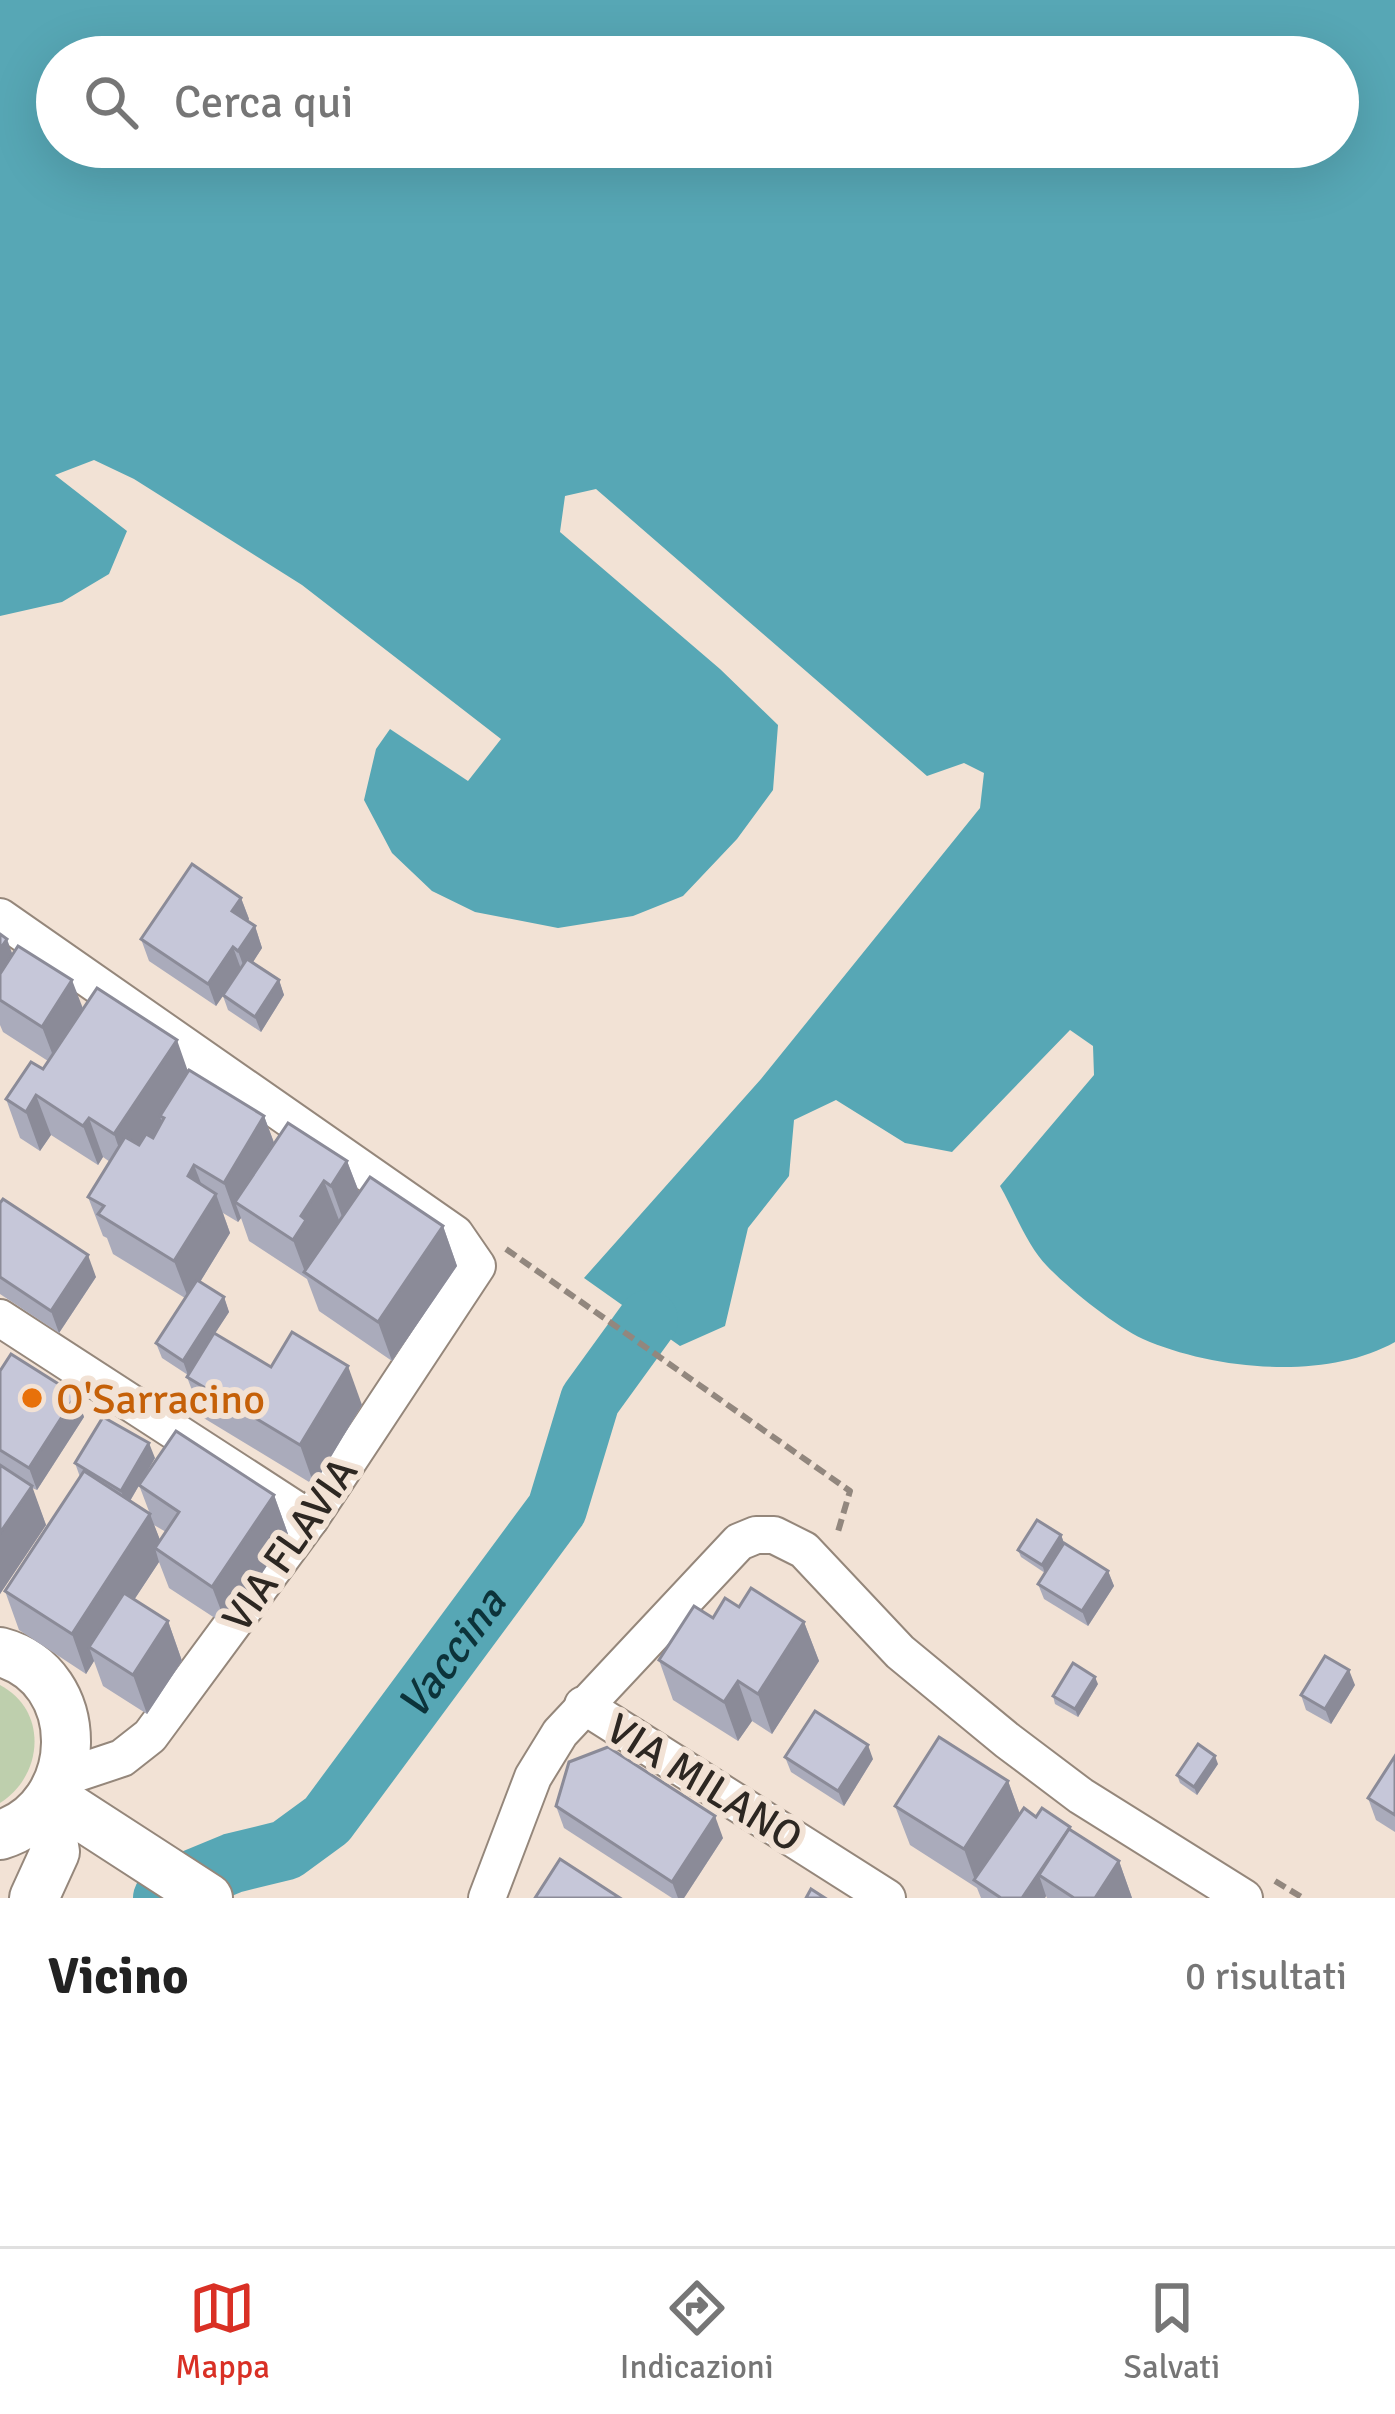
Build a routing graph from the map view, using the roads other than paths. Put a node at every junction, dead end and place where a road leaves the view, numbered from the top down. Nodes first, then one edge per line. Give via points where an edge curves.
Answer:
1 (0, 917) edge
2 (0, 1318) edge
3 (310, 1519) junction
4 (0, 1652) edge
5 (583, 1705) junction
6 (54, 1792) junction
7 (0, 1835) edge
8 (1225, 1893) edge
9 (34, 1898) edge
10 (208, 1898) edge
11 (487, 1898) edge
12 (887, 1898) edge

1 - 3 street, VIA FLAVIA via 493,1257
2 - 3 street
3 - 6 street, VIA FLAVIA via 150,1736
4 - 6 street via 36,1672 55,1695 68,1735
5 - 8 street via 740,1542 774,1535 804,1550 900,1652 1008,1741
5 - 11 street via 533,1777
5 - 12 street, VIA MILANO
6 - 7 street via 33,1819
6 - 9 street via 55,1852
6 - 10 street

